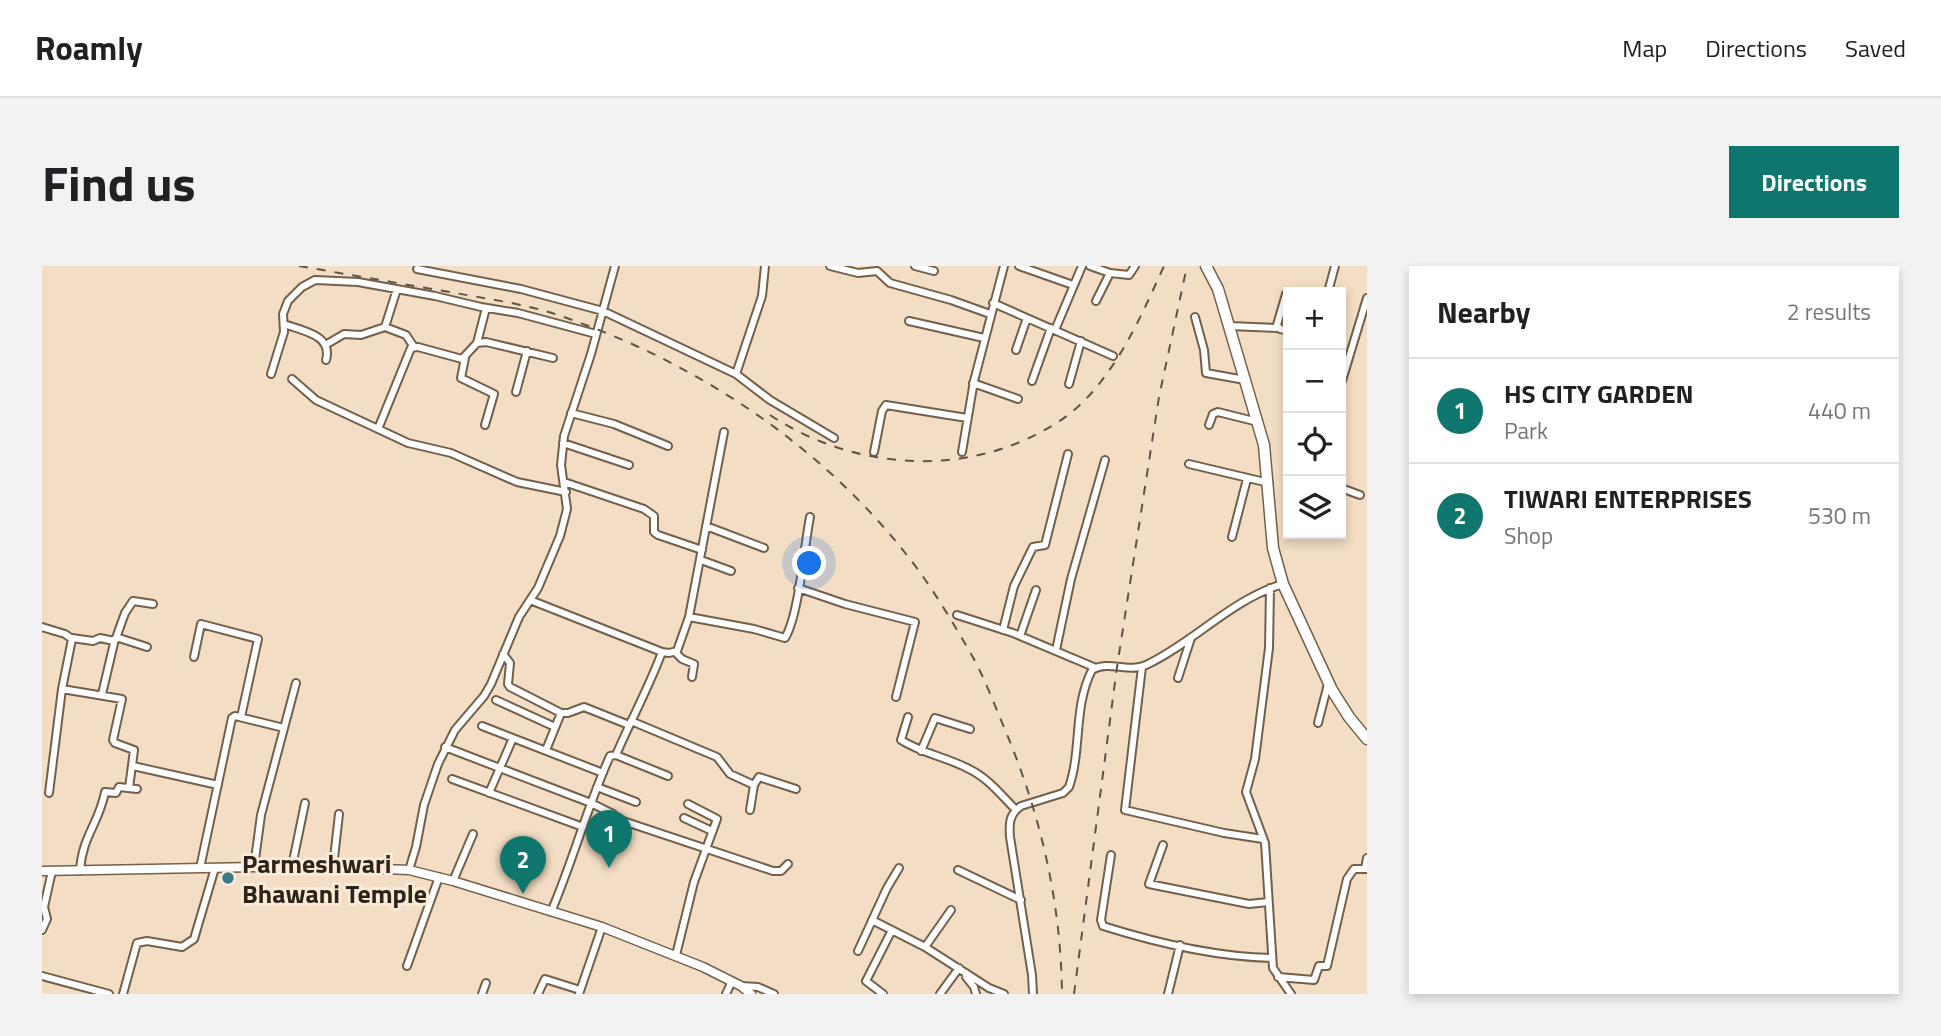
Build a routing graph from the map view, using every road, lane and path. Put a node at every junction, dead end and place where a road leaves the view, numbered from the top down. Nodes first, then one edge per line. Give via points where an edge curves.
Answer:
1 (615, 266) edge
2 (765, 266) edge
3 (830, 266) edge
4 (915, 266) edge
5 (1004, 266) edge
6 (1019, 266) edge
7 (1082, 266) edge
8 (1090, 266) edge
9 (1135, 266) edge
10 (1206, 266) edge
11 (1335, 266) edge
12 (417, 269) dead end
13 (934, 271) dead end
14 (1110, 273) junction
15 (1073, 285) junction
16 (1329, 287) edge
17 (397, 289) junction
18 (1367, 298) edge
19 (1096, 301) dead end
20 (993, 303) junction
21 (1283, 303) edge
22 (486, 308) junction
23 (602, 314) junction
24 (990, 314) junction
25 (1195, 317) dead end
26 (1027, 318) junction
27 (909, 321) dead end
28 (284, 324) junction
29 (1229, 326) junction
30 (385, 327) junction
31 (1278, 328) junction
32 (1053, 329) junction
33 (1283, 330) edge
34 (596, 334) junction
35 (984, 338) junction
36 (1081, 341) junction
37 (477, 343) junction
38 (327, 344) junction
39 (414, 347) junction
40 (1016, 350) dead end
41 (527, 351) junction
42 (1113, 356) dead end
43 (1346, 356) edge
44 (465, 358) junction
45 (554, 358) dead end
46 (326, 360) dead end
47 (271, 374) dead end
48 (736, 374) junction
49 (292, 379) dead end
50 (1245, 380) junction
51 (1032, 382) dead end
52 (973, 383) junction
53 (1069, 383) dead end
54 (516, 392) dead end
55 (1018, 399) dead end
56 (571, 413) junction
57 (967, 418) junction
58 (1258, 422) junction
59 (485, 425) dead end
60 (1209, 425) dead end
61 (378, 429) junction
62 (723, 432) dead end
63 (834, 438) dead end
64 (563, 443) junction
65 (668, 446) dead end
66 (873, 452) dead end
67 (962, 453) dead end
68 (1068, 454) dead end
69 (1105, 460) dead end
70 (1189, 464) dead end
71 (629, 465) dead end
72 (1247, 479) junction
73 (564, 482) junction
74 (1269, 483) junction
75 (1346, 490) edge
76 (566, 492) junction
77 (1360, 495) dead end
78 (810, 517) dead end
79 (706, 526) junction
80 (1233, 537) dead end
81 (764, 548) dead end
82 (702, 550) junction
83 (701, 560) junction
84 (731, 571) dead end
85 (1283, 584) junction
86 (799, 588) junction
87 (1270, 588) junction
88 (1036, 590) dead end
89 (530, 600) junction
90 (153, 604) dead end
91 (957, 615) dead end
92 (689, 617) junction
93 (42, 627) edge
94 (1003, 630) junction
95 (1020, 636) junction
96 (72, 638) junction
97 (1191, 638) junction
98 (115, 639) junction
99 (147, 647) dead end
100 (1056, 650) junction
101 (662, 652) junction
102 (675, 652) junction
103 (503, 654) junction
104 (194, 657) dead end
105 (1142, 667) junction
106 (1096, 668) junction
107 (692, 677) dead end
108 (1178, 678) dead end
109 (1328, 681) junction
110 (296, 683) dead end
111 (62, 689) junction
112 (102, 694) junction
113 (896, 697) dead end
114 (496, 700) dead end
115 (561, 713) junction
116 (241, 717) junction
117 (908, 717) dead end
118 (630, 723) junction
119 (1318, 723) dead end
120 (482, 726) dead end
121 (555, 727) junction
122 (284, 728) junction
123 (970, 729) dead end
124 (513, 738) junction
125 (1367, 739) edge
126 (445, 747) junction
127 (546, 750) junction
128 (921, 751) junction
129 (616, 755) junction
130 (133, 766) junction
131 (499, 768) junction
132 (603, 774) junction
133 (668, 776) dead end
134 (452, 779) dead end
135 (218, 785) junction
136 (754, 785) junction
137 (597, 787) junction
138 (796, 789) dead end
139 (49, 793) dead end
140 (489, 793) junction
141 (636, 802) dead end
142 (305, 803) dead end
143 (590, 803) junction
144 (688, 804) dead end
145 (750, 810) dead end
146 (1016, 810) junction
147 (339, 814) dead end
148 (684, 818) dead end
149 (583, 827) junction
150 (712, 831) junction
151 (473, 834) dead end
152 (1263, 839) junction
153 (1163, 845) dead end
154 (705, 849) junction
155 (1111, 855) dead end
156 (1367, 858) edge
157 (788, 864) dead end
158 (292, 866) junction
159 (254, 867) junction
160 (333, 867) junction
161 (200, 868) junction
162 (215, 868) junction
163 (900, 869) dead end
164 (1366, 869) edge
165 (409, 870) junction
166 (958, 870) dead end
167 (42, 871) edge
168 (52, 871) junction
169 (80, 871) junction
170 (439, 877) junction
171 (453, 881) junction
172 (1021, 900) junction
173 (1269, 902) junction
174 (951, 911) dead end
175 (551, 912) junction
176 (872, 920) junction
177 (602, 927) junction
178 (42, 930) edge
179 (892, 930) junction
180 (1180, 945) junction
181 (925, 947) junction
182 (858, 951) dead end
183 (676, 955) junction
184 (1272, 958) junction
185 (407, 966) dead end
186 (959, 968) junction
187 (966, 973) junction
188 (42, 976) edge
189 (1278, 977) junction
190 (732, 981) junction
191 (486, 983) dead end
192 (741, 986) junction
193 (1284, 990) edge
194 (580, 992) edge
195 (108, 994) edge
196 (123, 994) edge
197 (482, 994) edge
198 (538, 994) edge
199 (726, 994) edge
200 (751, 994) edge
201 (760, 994) edge
202 (774, 994) edge
203 (883, 994) edge
204 (940, 994) edge
205 (976, 994) edge
206 (1004, 994) edge
207 (1033, 994) edge
208 (1168, 994) edge
209 (1291, 994) edge

1 - 23 street
2 - 48 street via 762,296
3 - 24 street via 858,273 877,271 890,283
4 - 13 street
5 - 20 street
6 - 15 street
7 - 15 street
8 - 14 street
9 - 14 street via 1129,275
10 - 29 highway
11 - 16 street
12 - 23 street via 521,289
14 - 19 street
15 - 32 street
17 - 22 street
17 - 28 street via 315,280 290,296
17 - 30 street
18 - 43 street
20 - 24 street
20 - 26 street
21 - 31 street
22 - 34 street
22 - 37 street
23 - 34 street
23 - 48 street
24 - 35 street
25 - 50 street via 1206,373
26 - 32 street
26 - 40 street
27 - 35 street
28 - 38 street
28 - 47 street
29 - 31 street
29 - 50 highway
30 - 38 street via 361,335 345,334
30 - 39 street via 406,335
31 - 33 street
32 - 36 street
32 - 51 street
34 - 56 street
35 - 52 street
36 - 42 street
36 - 53 street
37 - 41 street
37 - 44 street
38 - 46 street
39 - 44 street
39 - 61 street
41 - 45 street
41 - 54 street
44 - 59 street via 461,378 494,394
48 - 63 street
49 - 61 street via 316,400
50 - 58 highway
52 - 55 street
52 - 57 street
56 - 64 street
56 - 65 street
57 - 66 street via 886,405
57 - 67 street
58 - 60 street via 1218,412
58 - 74 highway
61 - 76 street via 507,478
62 - 79 street
64 - 71 street
64 - 73 street
68 - 94 street via 1045,545 1033,547 1019,573
69 - 100 street via 1070,579
70 - 72 street
72 - 74 street
72 - 80 street
73 - 76 street
73 - 82 street via 644,509 654,516 655,534
74 - 85 highway via 1273,548
75 - 77 street
76 - 89 street via 560,536
78 - 86 street
79 - 81 street
79 - 82 street
82 - 83 street
83 - 84 street
83 - 92 street
85 - 87 street
85 - 109 highway
86 - 92 street via 785,638
86 - 113 street via 915,622
87 - 97 street
87 - 152 street via 1269,648 1255,759 1246,792
88 - 95 street
89 - 101 street
89 - 103 street
90 - 98 street via 133,601
91 - 94 street
92 - 102 street
93 - 96 street
94 - 95 street
95 - 100 street
96 - 98 street
96 - 111 street
97 - 105 street
97 - 108 street
98 - 99 street
98 - 112 street
100 - 106 street
101 - 102 street
101 - 118 street
102 - 107 street via 694,664
103 - 115 street via 510,663 509,686
103 - 126 street via 484,696
104 - 116 street via 201,624 258,639
105 - 106 street
105 - 152 street via 1125,810
106 - 146 street via 1082,703 1069,787
109 - 119 street
109 - 125 highway
110 - 122 street
111 - 112 street
111 - 139 street
112 - 130 street via 122,699 114,741 133,749
114 - 121 street
115 - 118 street via 584,707
115 - 121 street
116 - 122 street
116 - 135 street via 232,719
117 - 128 street via 900,739
118 - 129 street
118 - 136 street via 717,757 730,775
120 - 124 street
121 - 127 street
122 - 159 street via 261,815
123 - 128 street via 934,718
124 - 127 street
124 - 131 street
126 - 131 street
126 - 165 street via 429,786
127 - 132 street
128 - 146 street via 981,775
129 - 132 street via 610,756
129 - 133 street
130 - 135 street
130 - 169 street via 133,789 105,792 101,811 81,850
131 - 140 street
131 - 143 street
132 - 137 street
134 - 140 street
135 - 161 street
136 - 138 street via 761,777
136 - 145 street
137 - 141 street
137 - 143 street
140 - 149 street
142 - 158 street
143 - 149 street
143 - 154 street via 614,818
144 - 150 street via 717,819
146 - 172 street via 1010,827
147 - 160 street
148 - 150 street
149 - 175 street
150 - 154 street
151 - 171 street
152 - 173 street
153 - 173 street via 1149,884 1250,904
154 - 157 street via 773,871
154 - 183 street
155 - 180 street via 1102,925
156 - 164 street
158 - 159 main road
158 - 160 main road
159 - 162 main road
160 - 165 main road
161 - 162 main road
161 - 169 main road
162 - 196 street via 194,939 182,947 137,943
163 - 176 street
164 - 189 street via 1354,869 1347,878 1327,966 1318,966 1314,980
165 - 170 main road
166 - 172 street
167 - 168 main road
168 - 169 main road
168 - 178 street
170 - 171 main road
170 - 185 street
171 - 175 main road
172 - 207 street
173 - 184 street
174 - 181 street
175 - 177 main road
176 - 179 street
176 - 182 street
177 - 183 main road
177 - 194 street
179 - 181 street
179 - 203 street via 866,981
180 - 184 street via 1233,957
180 - 208 street
181 - 186 street
183 - 190 main road
184 - 189 street
186 - 187 street
186 - 204 street
187 - 205 street
187 - 206 street
188 - 195 street
189 - 193 street
190 - 192 main road
190 - 199 street
191 - 197 street
192 - 200 main road
192 - 201 main road
192 - 202 street
193 - 209 street
194 - 198 street via 545,979

